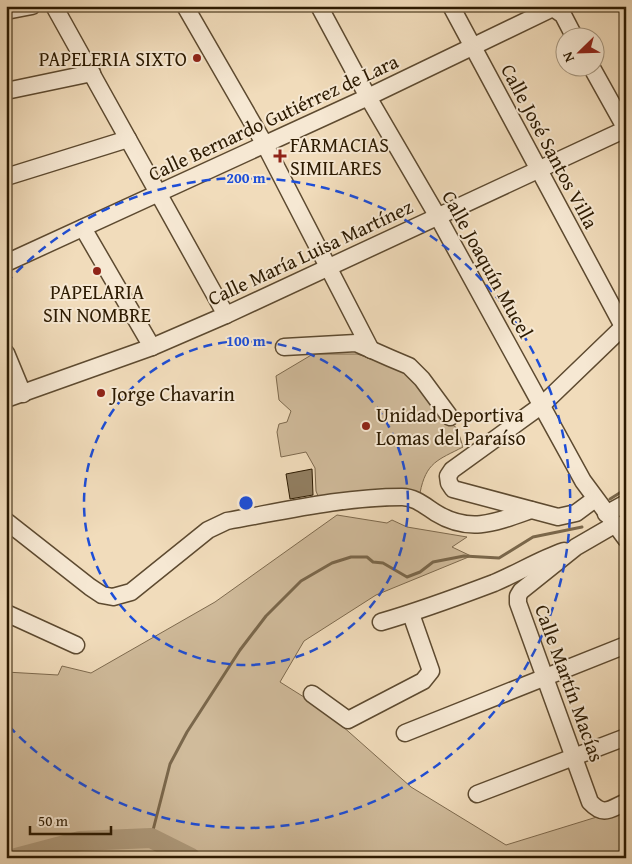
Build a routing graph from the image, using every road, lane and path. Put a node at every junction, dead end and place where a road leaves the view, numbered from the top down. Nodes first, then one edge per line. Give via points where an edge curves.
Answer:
1 (32, 6) edge
2 (54, 6) edge
3 (186, 6) edge
4 (319, 6) edge
5 (451, 6) edge
6 (553, 7) edge
7 (6, 11) edge
8 (570, 28) edge
9 (473, 47) junction
10 (92, 73) junction
11 (598, 78) edge
12 (6, 91) edge
13 (368, 97) junction
14 (626, 129) edge
15 (128, 139) junction
16 (264, 143) junction
17 (539, 170) junction
18 (6, 177) edge
19 (158, 194) junction
20 (438, 217) junction
21 (83, 228) junction
22 (6, 263) edge
23 (328, 268) junction
24 (226, 315) junction
25 (625, 328) edge
26 (152, 347) junction
27 (284, 347) dead end
28 (371, 350) junction
29 (6, 353) edge
30 (23, 394) junction
31 (6, 398) edge
32 (542, 406) junction
33 (450, 417) dead end
34 (486, 498) junction
35 (595, 500) junction
36 (626, 503) edge
37 (531, 510) junction
38 (610, 520) junction
39 (6, 521) edge
40 (491, 524) junction
41 (626, 539) edge
42 (576, 548) junction
43 (6, 613) edge
44 (410, 614) junction
45 (381, 622) dead end
46 (76, 645) dead end
47 (626, 645) edge
48 (546, 677) junction
49 (312, 694) dead end
50 (405, 733) dead end
51 (626, 737) edge
52 (574, 758) junction
53 (477, 794) dead end
54 (626, 802) edge

1 - 7 street
2 - 10 street
3 - 16 street
4 - 13 street, Calle Joaquín Mucel
5 - 9 street, Calle José Santos Villa
6 - 8 street
6 - 9 street, Calle Bernardo Gutiérrez de Lara
9 - 13 street, Calle Bernardo Gutiérrez de Lara
9 - 17 street, Calle José Santos Villa
10 - 12 street
10 - 15 street
11 - 14 street
13 - 16 street, Calle Bernardo Gutiérrez de Lara
13 - 20 street, Calle Joaquín Mucel
14 - 17 street, Calle María Luisa Martínez
15 - 18 street
15 - 19 street
16 - 19 street, Calle Bernardo Gutiérrez de Lara
16 - 23 street
17 - 20 street, Calle María Luisa Martínez
17 - 25 street, Calle José Santos Villa
19 - 21 street, Calle Bernardo Gutiérrez de Lara
19 - 24 street
20 - 23 street, Calle María Luisa Martínez
20 - 32 street, Calle Joaquín Mucel
21 - 22 street, Calle Bernardo Gutiérrez de Lara
21 - 26 street
23 - 24 street, Calle María Luisa Martínez
23 - 28 street
24 - 26 street, Calle María Luisa Martínez
25 - 32 street
26 - 30 street, Calle María Luisa Martínez
27 - 28 street via 342,343
28 - 33 street via 409,366
29 - 30 street
30 - 31 street, Calle María Luisa Martínez
32 - 34 street via 470,456 448,476 453,489
32 - 35 street, Calle Joaquín Mucel
34 - 37 street
34 - 40 street
35 - 37 street via 567,517
35 - 38 street, Calle Joaquín Mucel
36 - 38 street, Calle Martín Macías
37 - 40 street
38 - 41 street, Calle Joaquín Mucel
38 - 42 street, Calle Martín Macías
39 - 40 street via 90,588 113,597 131,592 208,530 227,521 353,500 404,496 452,520 480,526
42 - 44 street
42 - 48 street, Calle Martín Macías via 518,596 524,623
43 - 46 street
44 - 45 street
44 - 49 street via 431,671 423,681 348,720
47 - 48 street
48 - 50 street
48 - 52 street, Calle Martín Macías
51 - 52 street
52 - 53 street
52 - 54 street, Calle Martín Macías via 590,802 598,810

